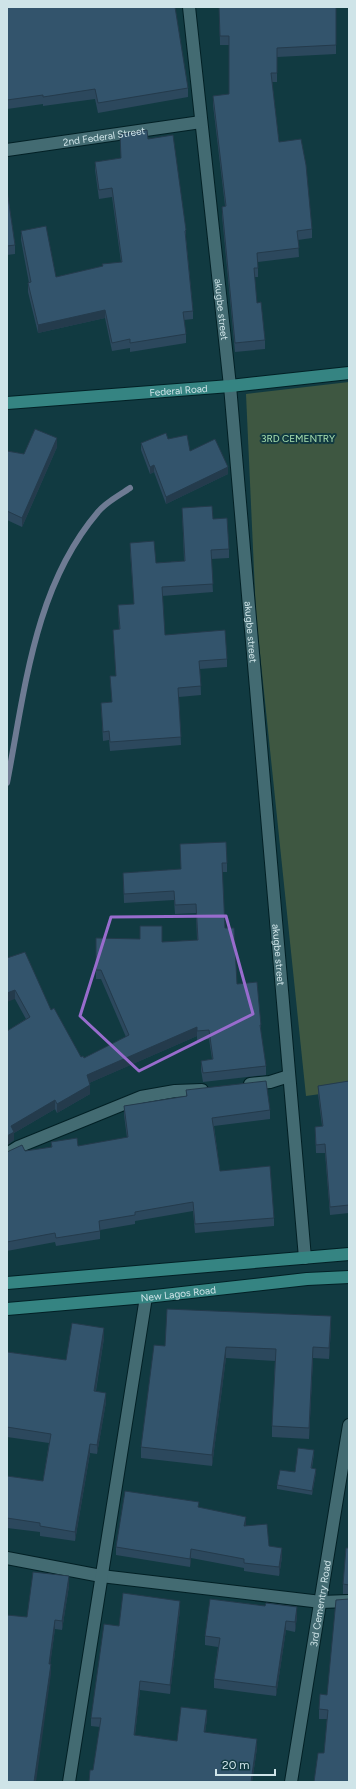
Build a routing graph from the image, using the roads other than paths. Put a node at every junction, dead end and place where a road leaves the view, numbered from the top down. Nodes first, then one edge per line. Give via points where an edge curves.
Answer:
1 (189, 7) edge
2 (201, 122) junction
3 (7, 150) edge
4 (349, 373) edge
5 (230, 386) junction
6 (7, 403) edge
7 (289, 1076) junction
8 (240, 1085) edge
9 (211, 1089) edge
10 (7, 1154) edge
11 (349, 1254) edge
12 (305, 1258) junction
13 (349, 1277) edge
14 (7, 1283) edge
15 (146, 1297) junction
16 (7, 1309) edge
17 (349, 1425) edge
18 (7, 1558) edge
19 (101, 1576) junction
20 (349, 1601) edge
21 (321, 1602) junction
22 (69, 1782) edge
23 (291, 1782) edge

1 - 2 street, akugbe street
2 - 3 street, 2nd Federal Street
2 - 5 street, akugbe street
4 - 5 main road, Federal Road
5 - 6 main road, Federal Road
5 - 7 street, akugbe street
7 - 8 street via 270,1082
7 - 12 street, akugbe street
9 - 10 street via 141,1097 18,1147
11 - 12 main road
12 - 14 main road
13 - 15 main road, New Lagos Road via 307,1279
15 - 16 main road, New Lagos Road
15 - 19 street
17 - 21 street, 3rd Cementry Road
18 - 19 street
19 - 21 street
19 - 22 street
20 - 21 street
21 - 23 street, 3rd Cementry Road

